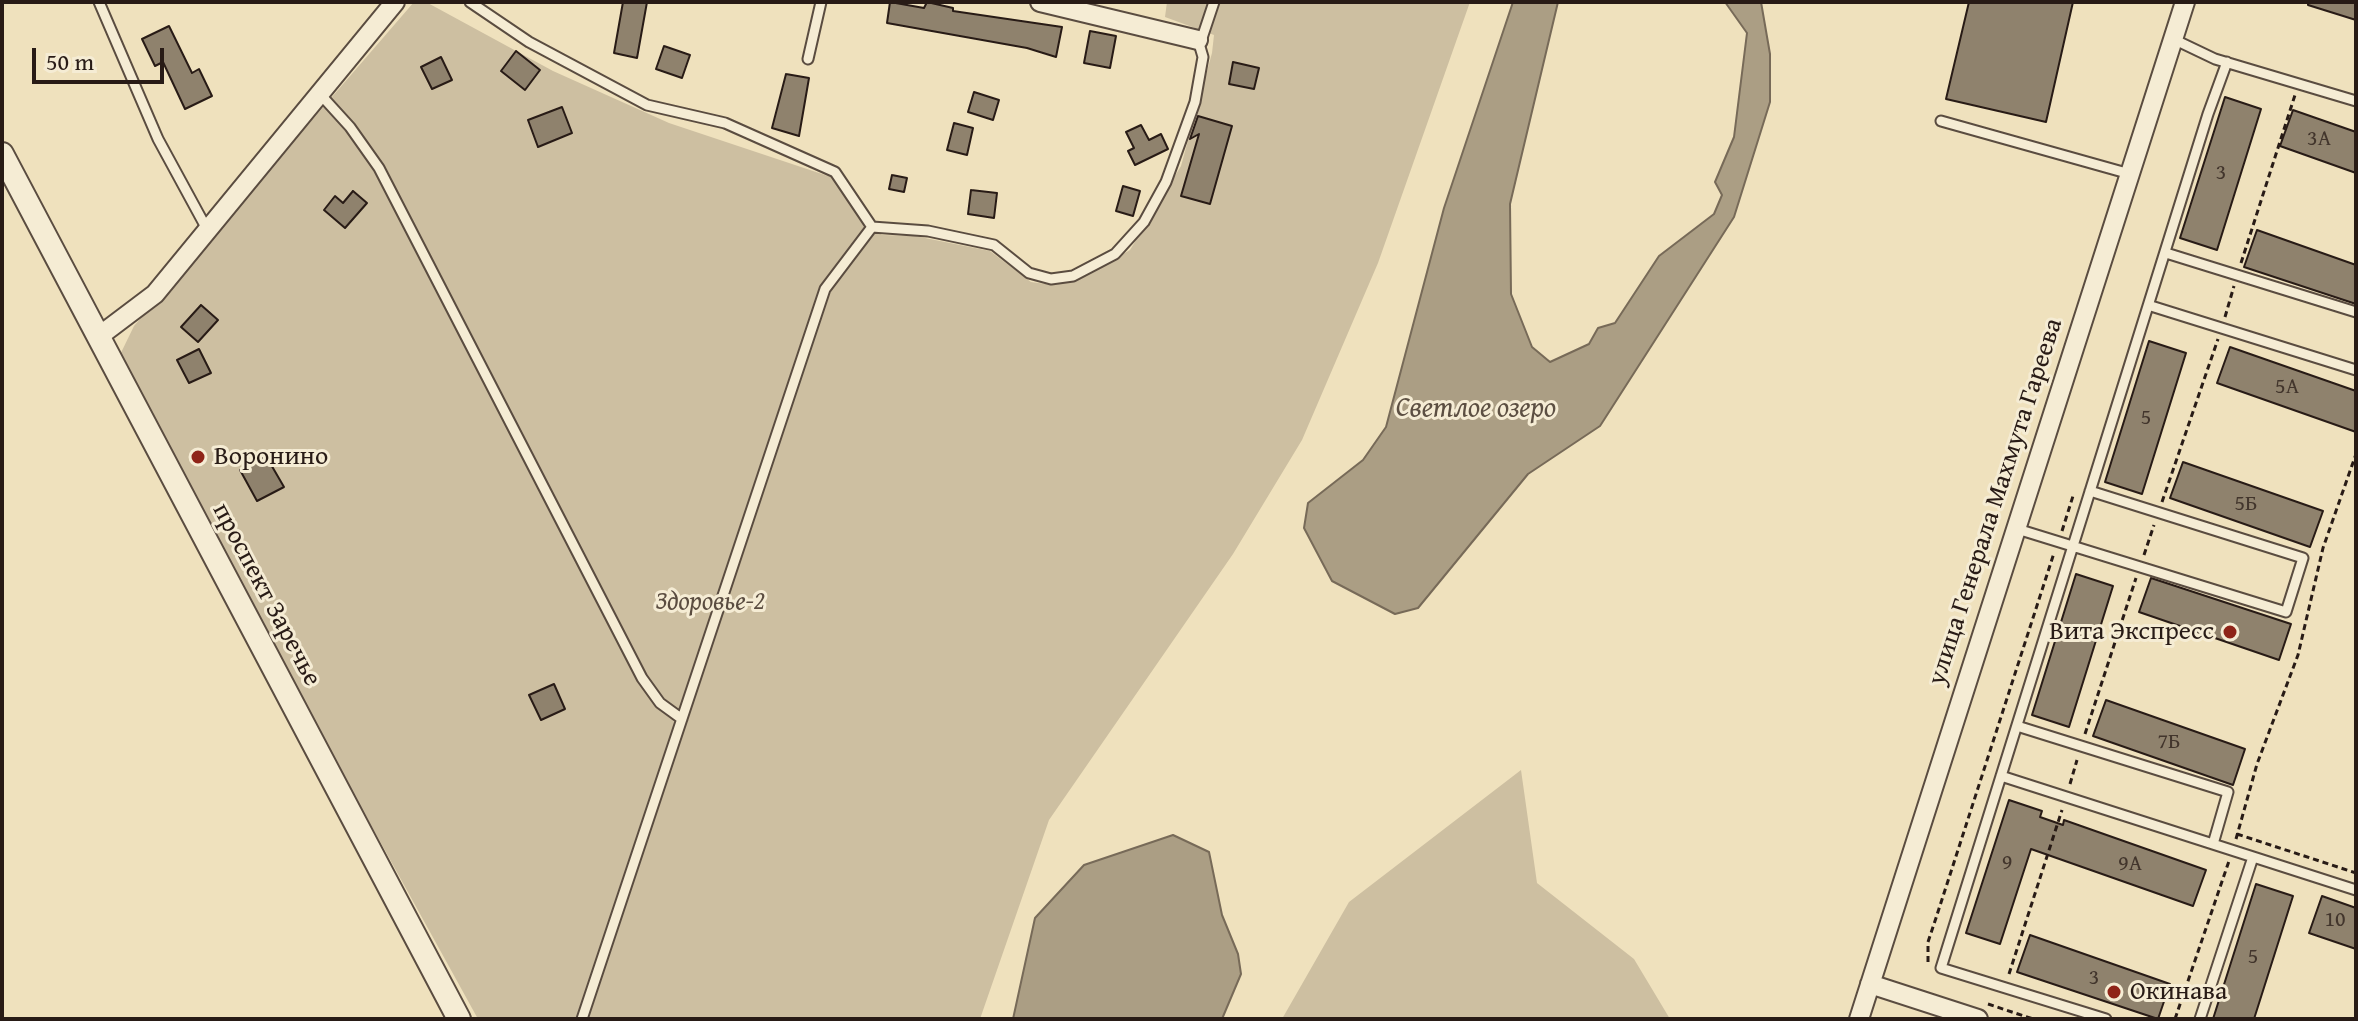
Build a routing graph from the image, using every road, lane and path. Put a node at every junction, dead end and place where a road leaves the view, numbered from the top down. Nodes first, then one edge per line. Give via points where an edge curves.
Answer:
1 (99, 2) edge
2 (395, 2) edge
3 (470, 2) edge
4 (821, 2) edge
5 (1040, 2) edge
6 (1214, 2) edge
7 (2185, 2) edge
8 (2171, 38) junction
9 (1198, 40) junction
10 (808, 59) dead end
11 (2227, 62) junction
12 (2298, 84) junction
13 (320, 94) junction
14 (2356, 101) edge
15 (1941, 121) dead end
16 (2, 154) edge
17 (2130, 174) junction
18 (872, 227) junction
19 (208, 231) junction
20 (2166, 253) junction
21 (2238, 275) junction
22 (2151, 306) junction
23 (2356, 312) edge
24 (2222, 328) junction
25 (98, 337) junction
26 (2356, 370) edge
27 (2356, 454) edge
28 (2090, 491) junction
29 (2073, 496) dead end
30 (2159, 512) junction
31 (2014, 528) junction
32 (2058, 541) junction
33 (2073, 545) junction
34 (2140, 566) junction
35 (682, 719) junction
36 (2017, 726) junction
37 (2081, 746) junction
38 (2001, 776) junction
39 (2066, 797) junction
40 (2237, 834) junction
41 (2213, 844) junction
42 (2233, 851) junction
43 (2253, 857) junction
44 (2356, 873) edge
45 (2356, 890) edge
46 (1928, 965) dead end
47 (1870, 984) junction
48 (2005, 988) junction
49 (459, 1019) edge
50 (582, 1019) edge
51 (1859, 1019) edge
52 (1978, 1019) edge
53 (2106, 1019) edge
54 (2175, 1019) edge
55 (2200, 1019) edge

1 - 19 lane via 158,139
2 - 13 street
3 - 18 lane via 529,42 647,105 725,123 835,172
4 - 10 lane
5 - 9 street
6 - 9 lane
7 - 8 street, улица Генерала Махмута Гареева
8 - 11 lane
8 - 17 street, улица Генерала Махмута Гареева
9 - 18 lane via 1203,57 1195,102 1166,182 1144,222 1115,254 1073,276 1051,279 1029,273 994,245 928,231
11 - 12 lane
11 - 20 lane
12 - 14 lane
12 - 21 path
13 - 19 street
13 - 35 lane via 379,168 642,678 660,703
15 - 17 lane
16 - 25 street, проспект Заречье
17 - 31 street, улица Генерала Махмута Гареева
18 - 35 lane via 825,289
19 - 25 street via 155,294
20 - 21 lane
20 - 22 lane
21 - 23 lane
21 - 24 path
22 - 24 lane
22 - 28 lane
24 - 26 lane
24 - 30 path
25 - 49 street, проспект Заречье
27 - 40 path via 2323,548 2298,655
28 - 30 lane
28 - 33 lane
29 - 32 path
30 - 34 path
30 - 34 lane via 2303,558 2286,612
31 - 32 lane
31 - 47 street, улица Генерала Махмута Гареева
32 - 33 lane
32 - 46 path via 1928,942
33 - 34 lane
33 - 36 lane
34 - 37 path
35 - 50 lane
36 - 37 lane
36 - 38 lane
37 - 39 path
37 - 41 lane via 2228,792
38 - 39 lane
38 - 48 lane via 1941,968
39 - 41 lane
39 - 48 path
40 - 42 path
40 - 44 path
41 - 42 lane
42 - 43 lane
42 - 54 path
43 - 45 lane
43 - 55 lane
47 - 51 street, улица Генерала Махмута Гареева
47 - 52 street
48 - 53 lane

